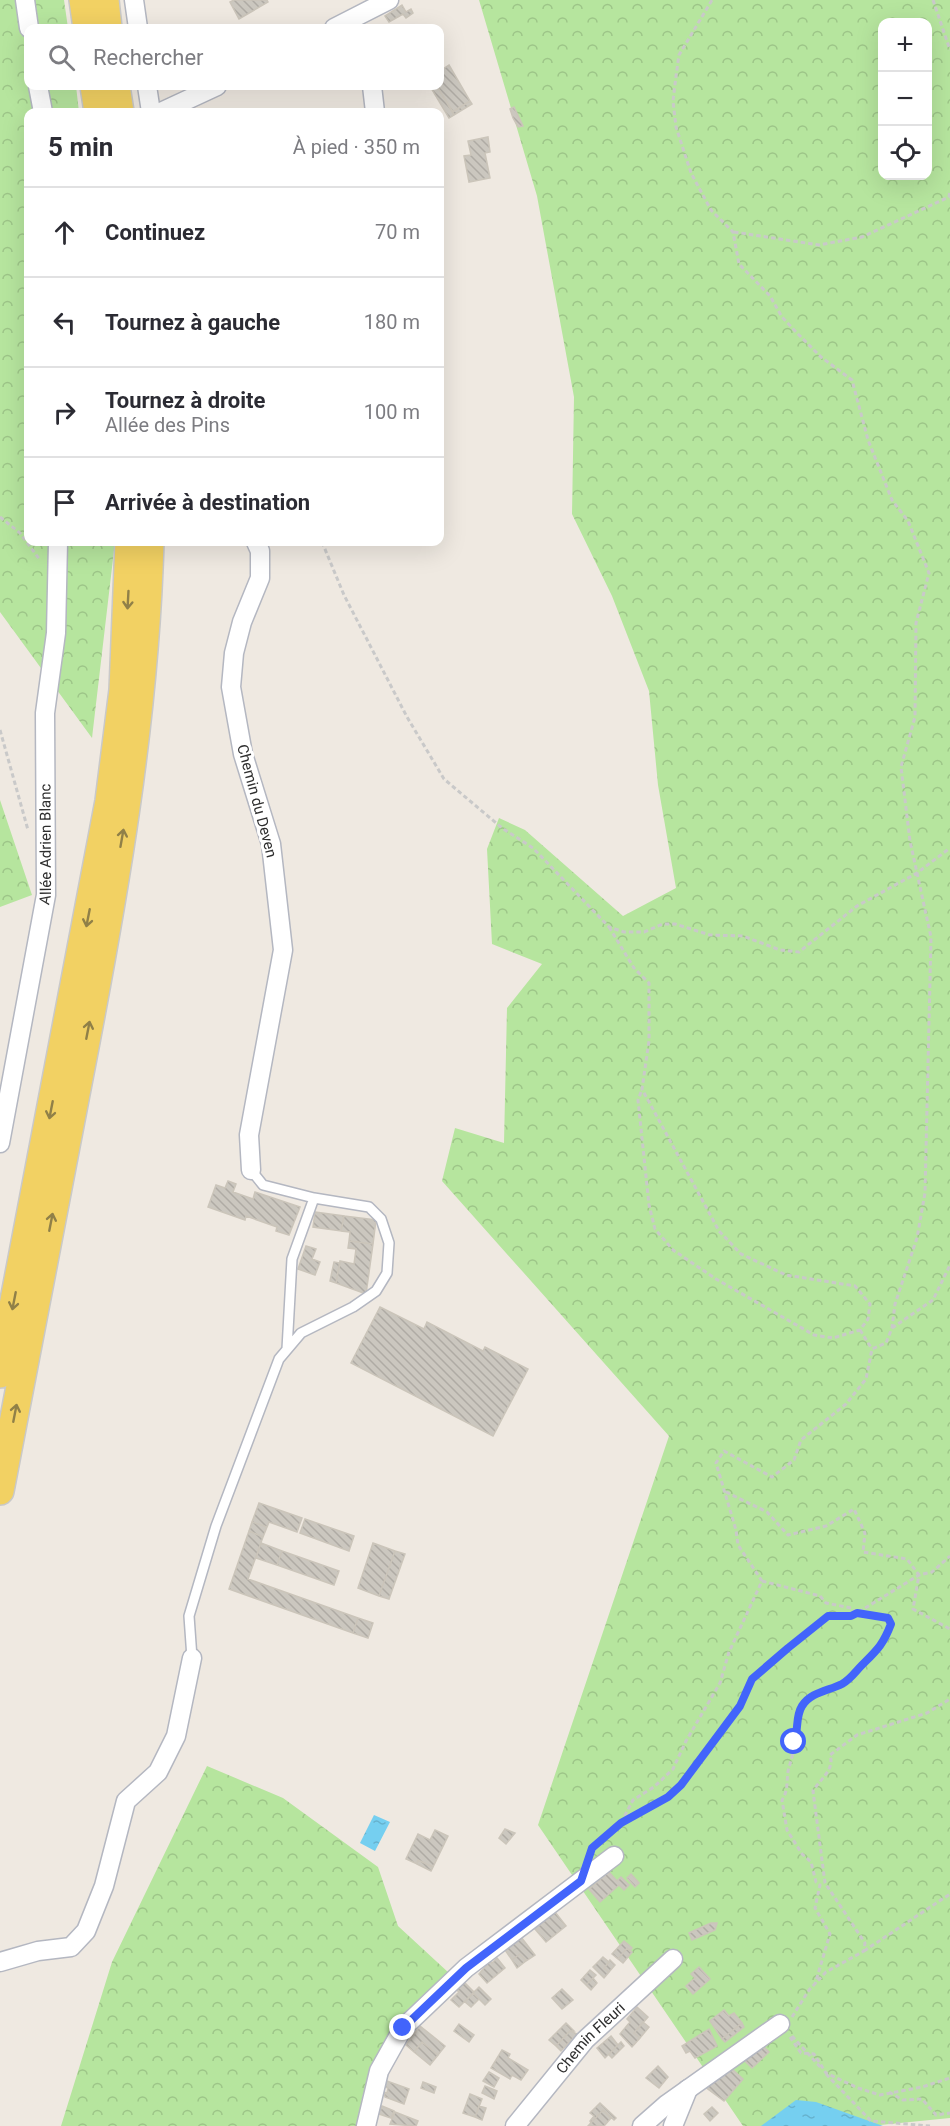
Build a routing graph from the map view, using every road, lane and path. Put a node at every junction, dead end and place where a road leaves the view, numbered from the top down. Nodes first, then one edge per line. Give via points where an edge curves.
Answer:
1 (25, 0) edge
2 (83, 0) edge
3 (105, 0) edge
4 (134, 0) edge
5 (389, 0) edge
6 (712, 0) edge
7 (933, 0) edge
8 (362, 23) edge
9 (28, 24) edge
10 (86, 24) edge
11 (108, 24) edge
12 (137, 24) edge
13 (950, 50) edge
14 (39, 90) edge
15 (95, 90) edge
16 (117, 90) edge
17 (147, 90) edge
18 (209, 90) edge
19 (372, 90) edge
20 (41, 108) edge
21 (97, 108) edge
22 (119, 108) edge
23 (150, 108) edge
24 (170, 108) edge
25 (375, 108) edge
26 (950, 191) edge
27 (949, 198) edge
28 (733, 232) junction
29 (0, 517) edge
30 (24, 538) edge
31 (30, 546) edge
32 (58, 546) edge
33 (129, 546) edge
34 (150, 546) edge
35 (258, 546) edge
36 (324, 546) edge
37 (58, 575) junction
38 (0, 730) edge
39 (31, 840) dead end
40 (950, 848) edge
41 (917, 873) junction
42 (609, 927) junction
43 (642, 1089) junction
44 (0, 1143) edge
45 (251, 1170) joint
46 (314, 1198) junction
47 (950, 1265) edge
48 (892, 1328) junction
49 (860, 1330) junction
50 (288, 1348) junction
51 (872, 1349) junction
52 (0, 1374) edge
53 (0, 1491) edge
54 (726, 1491) junction
55 (950, 1556) edge
56 (919, 1575) junction
57 (762, 1581) junction
58 (857, 1613) junction
59 (950, 1629) edge
60 (192, 1658) joint
61 (950, 1699) edge
62 (621, 1823) junction
63 (614, 1856) dead end
64 (581, 1881) junction
65 (950, 1894) edge
66 (864, 1951) junction
67 (673, 1959) dead end
68 (0, 1962) edge
69 (815, 1984) junction
70 (780, 2024) junction
71 (808, 2054) junction
72 (950, 2078) edge
73 (688, 2089) junction
74 (889, 2092) junction
75 (950, 2113) edge
76 (366, 2126) edge
77 (514, 2126) edge
78 (642, 2126) edge
79 (673, 2126) edge
80 (930, 2126) edge

1 - 9 street
2 - 10 main road
3 - 11 main road
4 - 12 street
5 - 8 street
6 - 28 path via 679,55 673,102 676,128 691,173 711,210
7 - 13 path
14 - 20 street
15 - 21 main road
16 - 22 main road
17 - 23 street
18 - 24 street
19 - 25 street
26 - 27 path
27 - 28 path via 862,237 819,245
28 - 41 path via 739,264 749,277 770,296 798,334 852,380 868,440 892,500 908,521 929,573 916,624 915,717 901,767
29 - 30 path
31 - 37 path
32 - 37 street, Allée Adrien Blanc
33 -> 52 main road via 123,690 109,801
53 -> 34 main road via 129,802 142,688
35 - 45 street, Chemin du Deven via 260,578 234,653 231,687 243,754 271,844 283,950 249,1134
36 - 42 path via 344,595 407,717 444,779 502,828 533,848
37 - 44 street, Allée Adrien Blanc via 56,633 45,713 46,895
38 - 39 path
40 - 41 path
41 - 42 path via 857,906 799,952 780,950 743,936 710,935 675,924 644,932
41 - 48 path via 931,937 925,1193
42 - 43 path via 634,968 649,983 649,1041
43 - 49 path via 719,1231 741,1254 786,1275 855,1287 870,1304 868,1319
43 - 49 path via 638,1100 649,1205 655,1229 673,1251 814,1335 833,1338
45 - 46 lane via 263,1185
46 - 50 lane via 292,1259
46 - 50 lane via 369,1207 381,1219 389,1242 387,1273 375,1291 353,1307 301,1333
47 - 48 path via 933,1300
48 - 51 path via 886,1343
49 - 51 path
50 - 60 lane via 279,1359 216,1526 189,1616
51 - 54 path via 866,1379 846,1404 801,1440 794,1460 786,1468 772,1477 724,1451 716,1463
54 - 56 path via 767,1512 788,1535 826,1526 854,1509 865,1533 863,1552 908,1559
54 - 57 path via 738,1545
55 - 56 path via 932,1572
56 - 58 path
56 - 59 path via 913,1609
57 - 58 path via 804,1590 820,1596 826,1604 851,1608
57 - 62 path via 729,1652 720,1683 673,1769 633,1800
58 - 62 path via 828,1616 752,1679 740,1706 681,1785 668,1797
58 - 69 path via 888,1618 891,1624 884,1642 858,1672 803,1704 787,1792 782,1800 787,1830 811,1862 820,1885 814,1908 831,1934
60 - 68 street via 172,1743 159,1772 126,1801 104,1886 86,1931 71,1947
61 - 66 path via 927,1713 871,1730 844,1744 830,1755 828,1773 813,1791 825,1883 865,1943
62 - 64 path via 592,1848
63 - 64 street
64 - 76 street via 466,1968 403,2028 379,2071
65 - 66 path
66 - 69 path via 826,1972
67 - 77 street, Chemin Fleuri via 585,2040
69 - 70 path via 795,2015
70 - 71 path
70 - 73 street
71 - 74 path via 814,2054 826,2073 858,2088 880,2094
71 - 80 path via 871,2121
72 - 74 path
73 - 78 street
73 - 79 street
74 - 75 path via 903,2100 922,2099 936,2115

